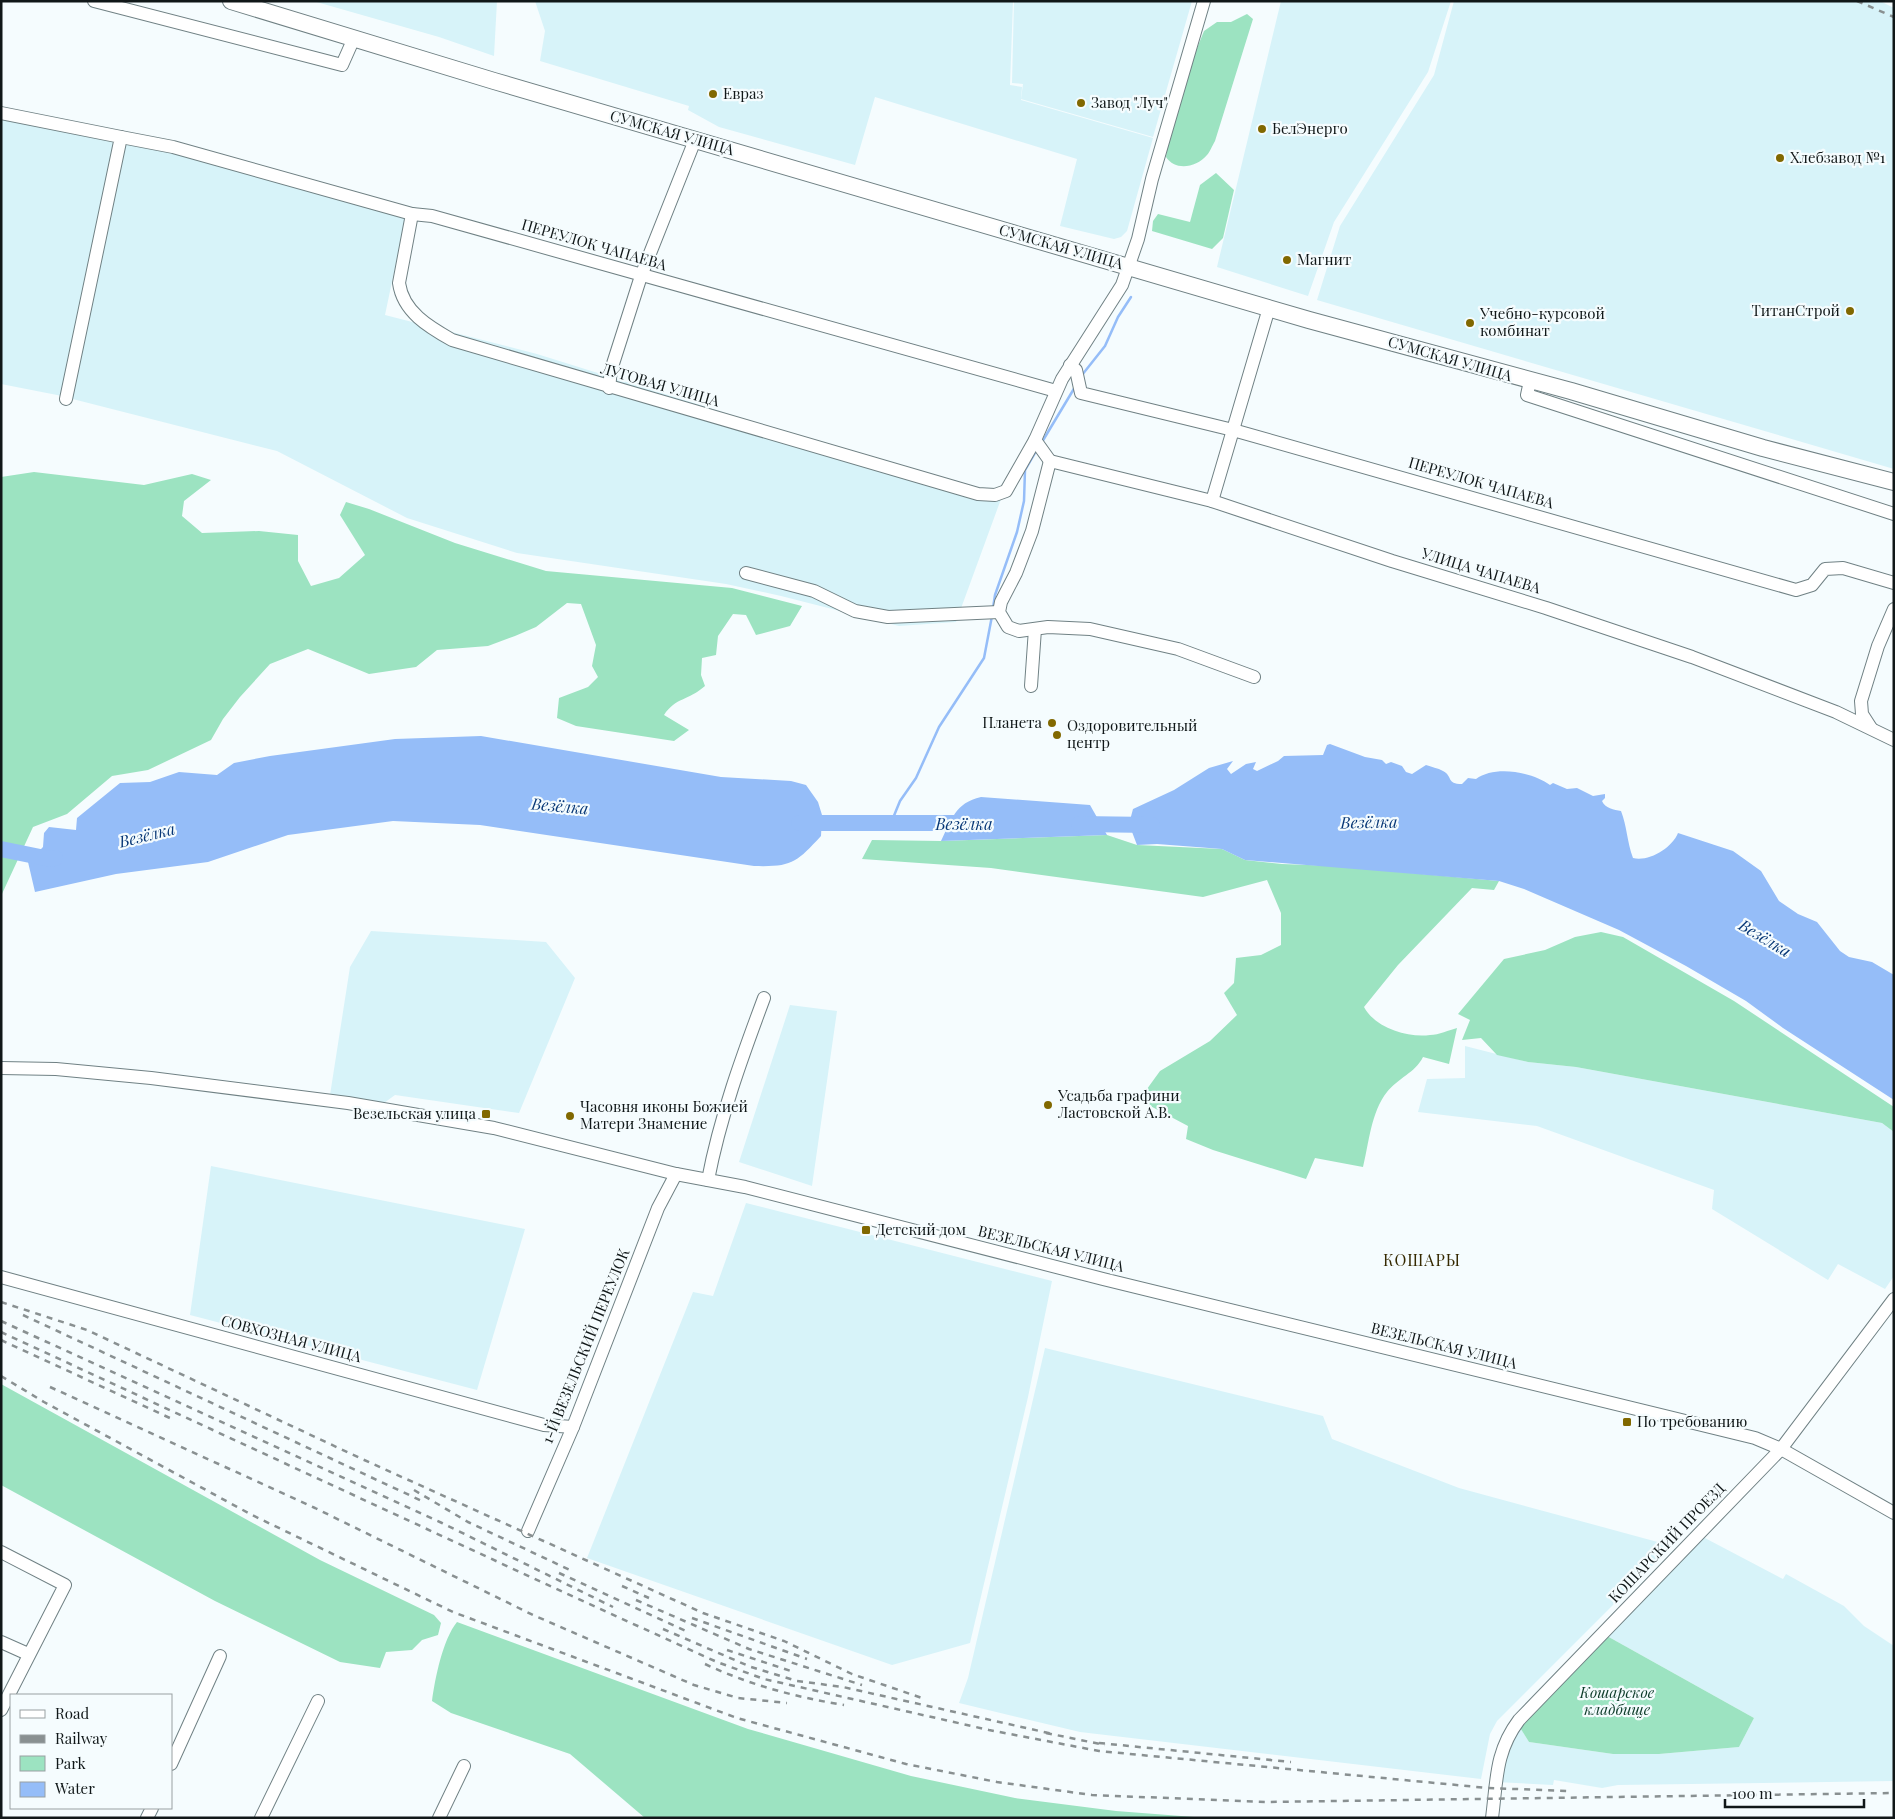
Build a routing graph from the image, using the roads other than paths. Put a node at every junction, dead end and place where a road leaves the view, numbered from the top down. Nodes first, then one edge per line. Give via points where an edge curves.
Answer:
1 (94, 1) edge
2 (232, 1) edge
3 (1204, 1) edge
4 (354, 38) junction
5 (1, 113) edge
6 (121, 137) junction
7 (695, 140) junction
8 (412, 214) junction
9 (1128, 266) junction
10 (641, 276) junction
11 (1269, 308) junction
12 (1070, 365) junction
13 (1530, 381) junction
14 (609, 388) junction
15 (1056, 391) junction
16 (66, 399) dead end
17 (1233, 430) junction
18 (1035, 440) junction
19 (1763, 448) junction
20 (1050, 461) junction
21 (1755, 470) junction
22 (1894, 482) edge
23 (1212, 500) junction
24 (1894, 514) edge
25 (746, 572) dead end
26 (1894, 583) edge
27 (1893, 611) edge
28 (999, 612) junction
29 (1035, 629) junction
30 (1254, 677) dead end
31 (1031, 686) dead end
32 (1861, 700) junction
33 (1836, 712) junction
34 (1871, 728) junction
35 (1894, 740) edge
36 (764, 998) dead end
37 (1, 1068) edge
38 (676, 1174) junction
39 (708, 1180) junction
40 (1, 1277) edge
41 (1894, 1300) edge
42 (573, 1427) junction
43 (1782, 1449) junction
44 (1894, 1513) edge
45 (528, 1531) dead end
46 (1, 1552) edge
47 (1, 1642) edge
48 (28, 1654) junction
49 (220, 1656) dead end
50 (318, 1701) dead end
51 (1, 1710) edge
52 (172, 1762) edge
53 (464, 1766) dead end
54 (261, 1818) edge
55 (440, 1818) edge
56 (1492, 1818) edge

1 - 4 street via 342,64
2 - 4 main road, СУМСКАЯ УЛИЦА
3 - 9 street
4 - 7 main road, СУМСКАЯ УЛИЦА
5 - 6 street, ПЕРЕУЛОК ЧАПАЕВА
6 - 8 street, ПЕРЕУЛОК ЧАПАЕВА via 173,148
6 - 16 street
7 - 9 main road, СУМСКАЯ УЛИЦА
7 - 10 street
8 - 10 street, ПЕРЕУЛОК ЧАПАЕВА via 432,216
8 - 14 street, ЛУГОВАЯ УЛИЦА via 399,283 400,294 404,303 427,326 452,340
9 - 11 main road, СУМСКАЯ УЛИЦА
9 - 12 street via 1122,285
10 - 14 street via 611,370
10 - 15 street, ПЕРЕУЛОК ЧАПАЕВА
11 - 13 main road, СУМСКАЯ УЛИЦА
11 - 17 street
12 - 15 street
12 - 17 street, ПЕРЕУЛОК ЧАПАЕВА via 1076,370 1081,393
13 - 19 main road, СУМСКАЯ УЛИЦА
13 - 21 street via 1527,395
14 - 18 street, ЛУГОВАЯ УЛИЦА via 978,494 996,495 1006,491
15 - 18 street
17 - 23 street
17 - 26 street, ПЕРЕУЛОК ЧАПАЕВА via 1796,590 1812,585 1825,570 1842,568
18 - 20 street
19 - 21 street
19 - 22 main road, СУМСКАЯ УЛИЦА
20 - 23 street, УЛИЦА ЧАПАЕВА
20 - 28 street via 1032,531
21 - 24 street
23 - 33 street, УЛИЦА ЧАПАЕВА via 1392,561 1546,608
25 - 28 street via 814,591 855,611 888,617
27 - 32 street
28 - 29 street via 1008,627 1019,631
29 - 30 street via 1090,629 1178,649
29 - 31 street
32 - 33 street
32 - 34 street via 1862,714
33 - 34 street, УЛИЦА ЧАПАЕВА
34 - 35 street, УЛИЦА ЧАПАЕВА
36 - 39 street via 714,1146
37 - 38 street, ВЕЗЕЛЬСКАЯ УЛИЦА via 56,1069 348,1103 494,1128
38 - 39 street, ВЕЗЕЛЬСКАЯ УЛИЦА
38 - 42 street, 1-Й ВЕЗЕЛЬСКИЙ ПЕРЕУЛОК via 658,1208
39 - 43 street, ВЕЗЕЛЬСКАЯ УЛИЦА via 1755,1438
40 - 42 street, СОВХОЗНАЯ УЛИЦА via 544,1425
41 - 43 street, КОШАРСКИЙ ПРОЕЗД
42 - 45 street, 1-Й ВЕЗЕЛЬСКИЙ ПЕРЕУЛОК
43 - 44 street, ВЕЗЕЛЬСКАЯ УЛИЦА
43 - 56 street, КОШАРСКИЙ ПРОЕЗД via 1519,1720 1500,1755
46 - 48 street via 65,1585
47 - 48 street
48 - 51 street
49 - 52 street
50 - 54 street
53 - 55 street

